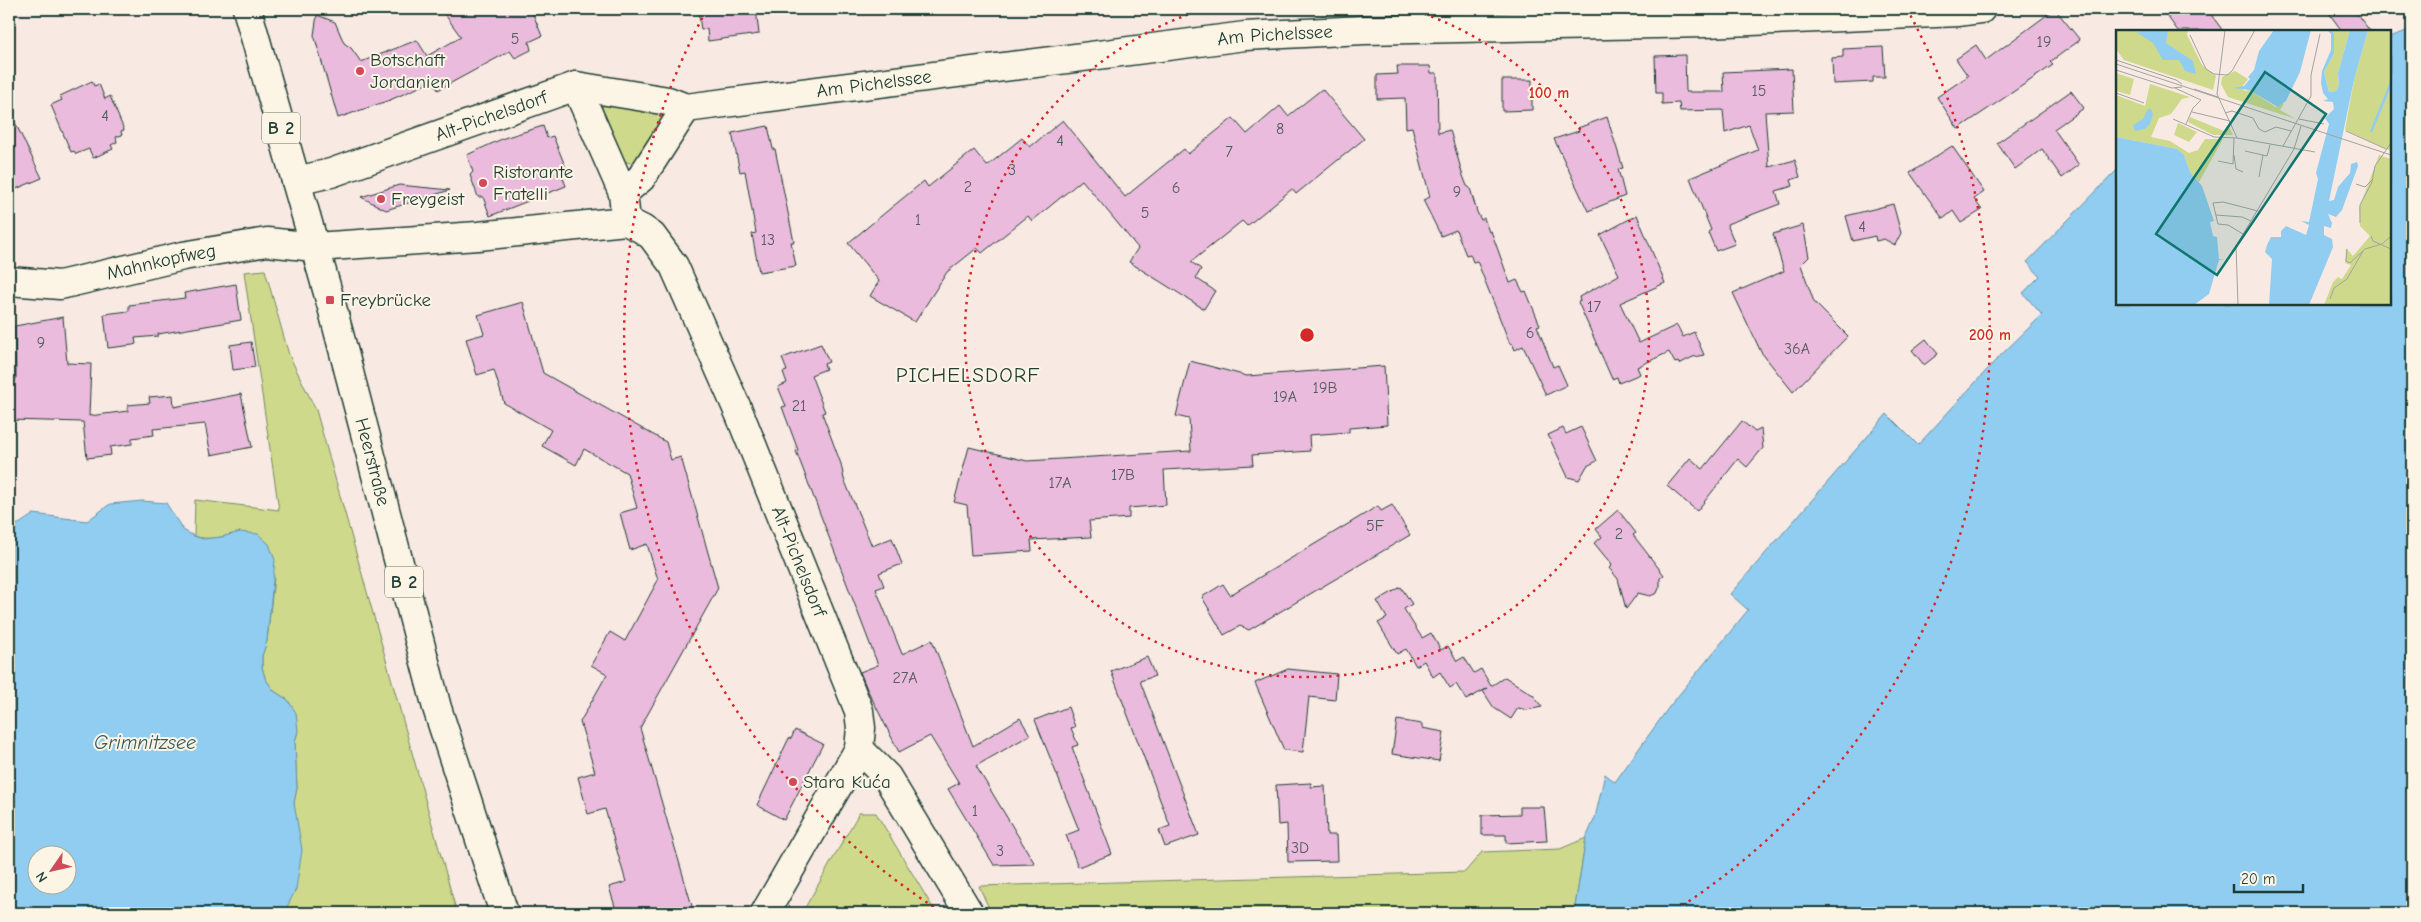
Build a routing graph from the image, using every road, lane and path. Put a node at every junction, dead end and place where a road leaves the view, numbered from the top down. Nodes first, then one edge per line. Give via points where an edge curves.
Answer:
1 (247, 9) edge
2 (1981, 9) edge
3 (576, 86) junction
4 (686, 108) junction
5 (296, 181) junction
6 (623, 193) junction
7 (626, 221) junction
8 (314, 247) junction
9 (9, 281) edge
10 (859, 749) junction
11 (504, 913) edge
12 (765, 913) edge
13 (969, 913) edge

1 - 5 street, Heerstraße / B 2
2 - 4 street, Am Pichelssee via 1705,23 1364,30 1245,36
3 - 4 street, Am Pichelssee via 668,101
3 - 5 street, Alt-Pichelsdorf via 330,173
3 - 6 street
4 - 6 street via 641,178
5 - 8 street, Heerstraße / B 2
6 - 7 street
7 - 8 street via 478,236
7 - 10 street, Alt-Pichelsdorf via 652,236 674,266 740,415 855,701 861,728
8 - 9 street, Mahnkopfweg via 267,242 183,256 60,285
8 - 11 street, Heerstraße / B 2 via 437,708
10 - 12 street, Alt-Pichelsdorf
10 - 13 street via 887,777

